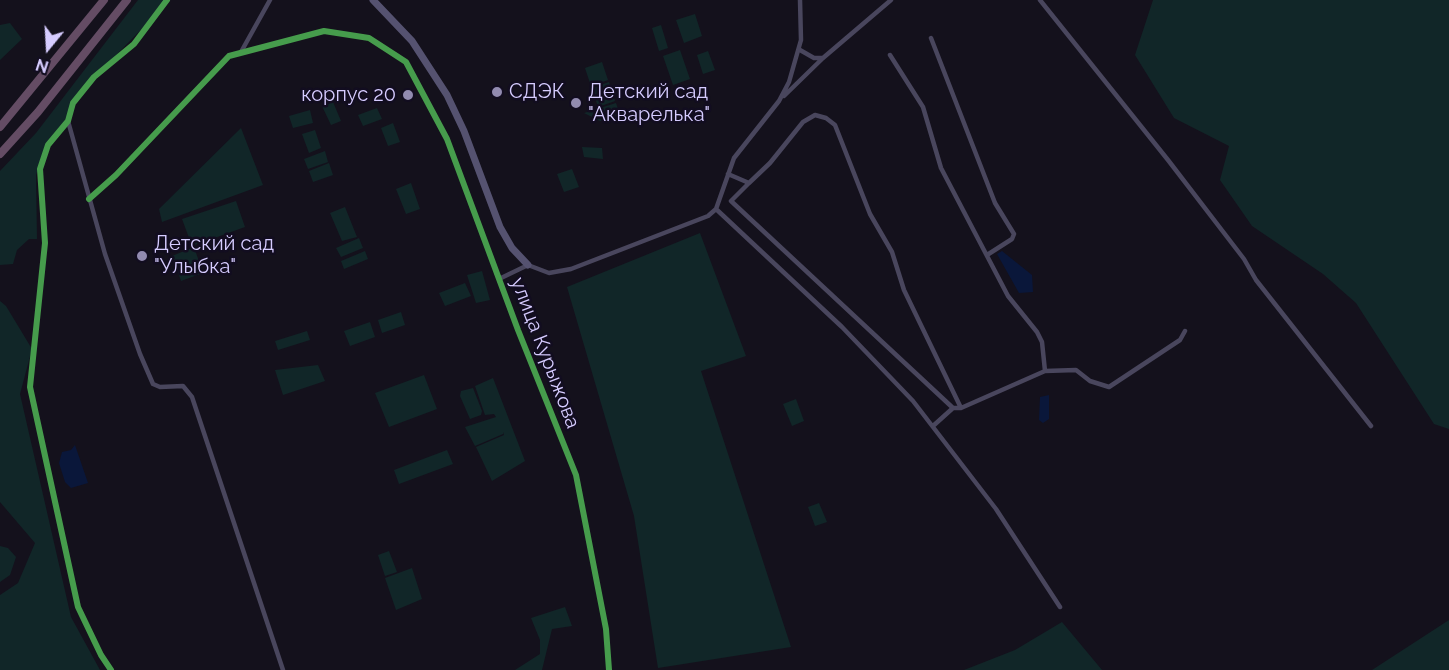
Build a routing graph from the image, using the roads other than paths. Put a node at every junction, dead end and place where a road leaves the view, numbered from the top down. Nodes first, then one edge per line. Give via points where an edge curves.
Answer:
1 (104, 0) edge
2 (127, 0) edge
3 (167, 0) edge
4 (270, 0) edge
5 (373, 0) edge
6 (800, 0) edge
7 (891, 0) edge
8 (1040, 0) edge
9 (931, 38) dead end
10 (800, 50) junction
11 (241, 52) junction
12 (890, 55) dead end
13 (823, 58) junction
14 (781, 98) junction
15 (68, 121) junction
16 (0, 127) edge
17 (0, 154) edge
18 (728, 174) junction
19 (749, 183) junction
20 (89, 200) junction
21 (716, 209) junction
22 (987, 255) junction
23 (528, 265) junction
24 (499, 279) junction
25 (1185, 331) dead end
26 (1046, 371) junction
27 (953, 408) junction
28 (961, 408) junction
29 (933, 426) junction
30 (1371, 426) dead end
31 (1060, 607) dead end
32 (111, 670) edge
33 (283, 670) edge
34 (609, 670) edge

1 - 16 highway
2 - 17 highway
3 - 15 street via 134,44 81,92
4 - 11 street
5 - 23 street via 412,41 447,95 500,227
6 - 10 street
7 - 13 street
8 - 30 street via 1168,159 1256,280
9 - 22 street via 995,204 1014,234
10 - 13 street
10 - 14 street
11 - 20 street via 230,56
11 - 24 street, улица Курыжова via 324,31 369,38 406,62 447,139
12 - 22 street via 923,107 941,168
13 - 14 street
14 - 18 street via 740,148
15 - 20 street
15 - 32 street via 48,145 40,169 45,243 30,387 78,607
18 - 19 street
18 - 21 street
19 - 27 street via 731,201
19 - 28 street via 803,122 815,115 835,124 870,214 892,252 904,290
20 - 33 street via 148,375 153,384 183,386 192,397
21 - 23 street via 708,216 571,269 549,273
21 - 29 street via 861,346
22 - 26 street via 1008,296 1042,342
23 - 24 street
24 - 34 street, улица Курыжова via 576,475 606,629
25 - 26 street via 1180,340 1109,387 1090,381 1076,370
26 - 28 street
27 - 28 street
27 - 29 street
29 - 31 street via 996,509

